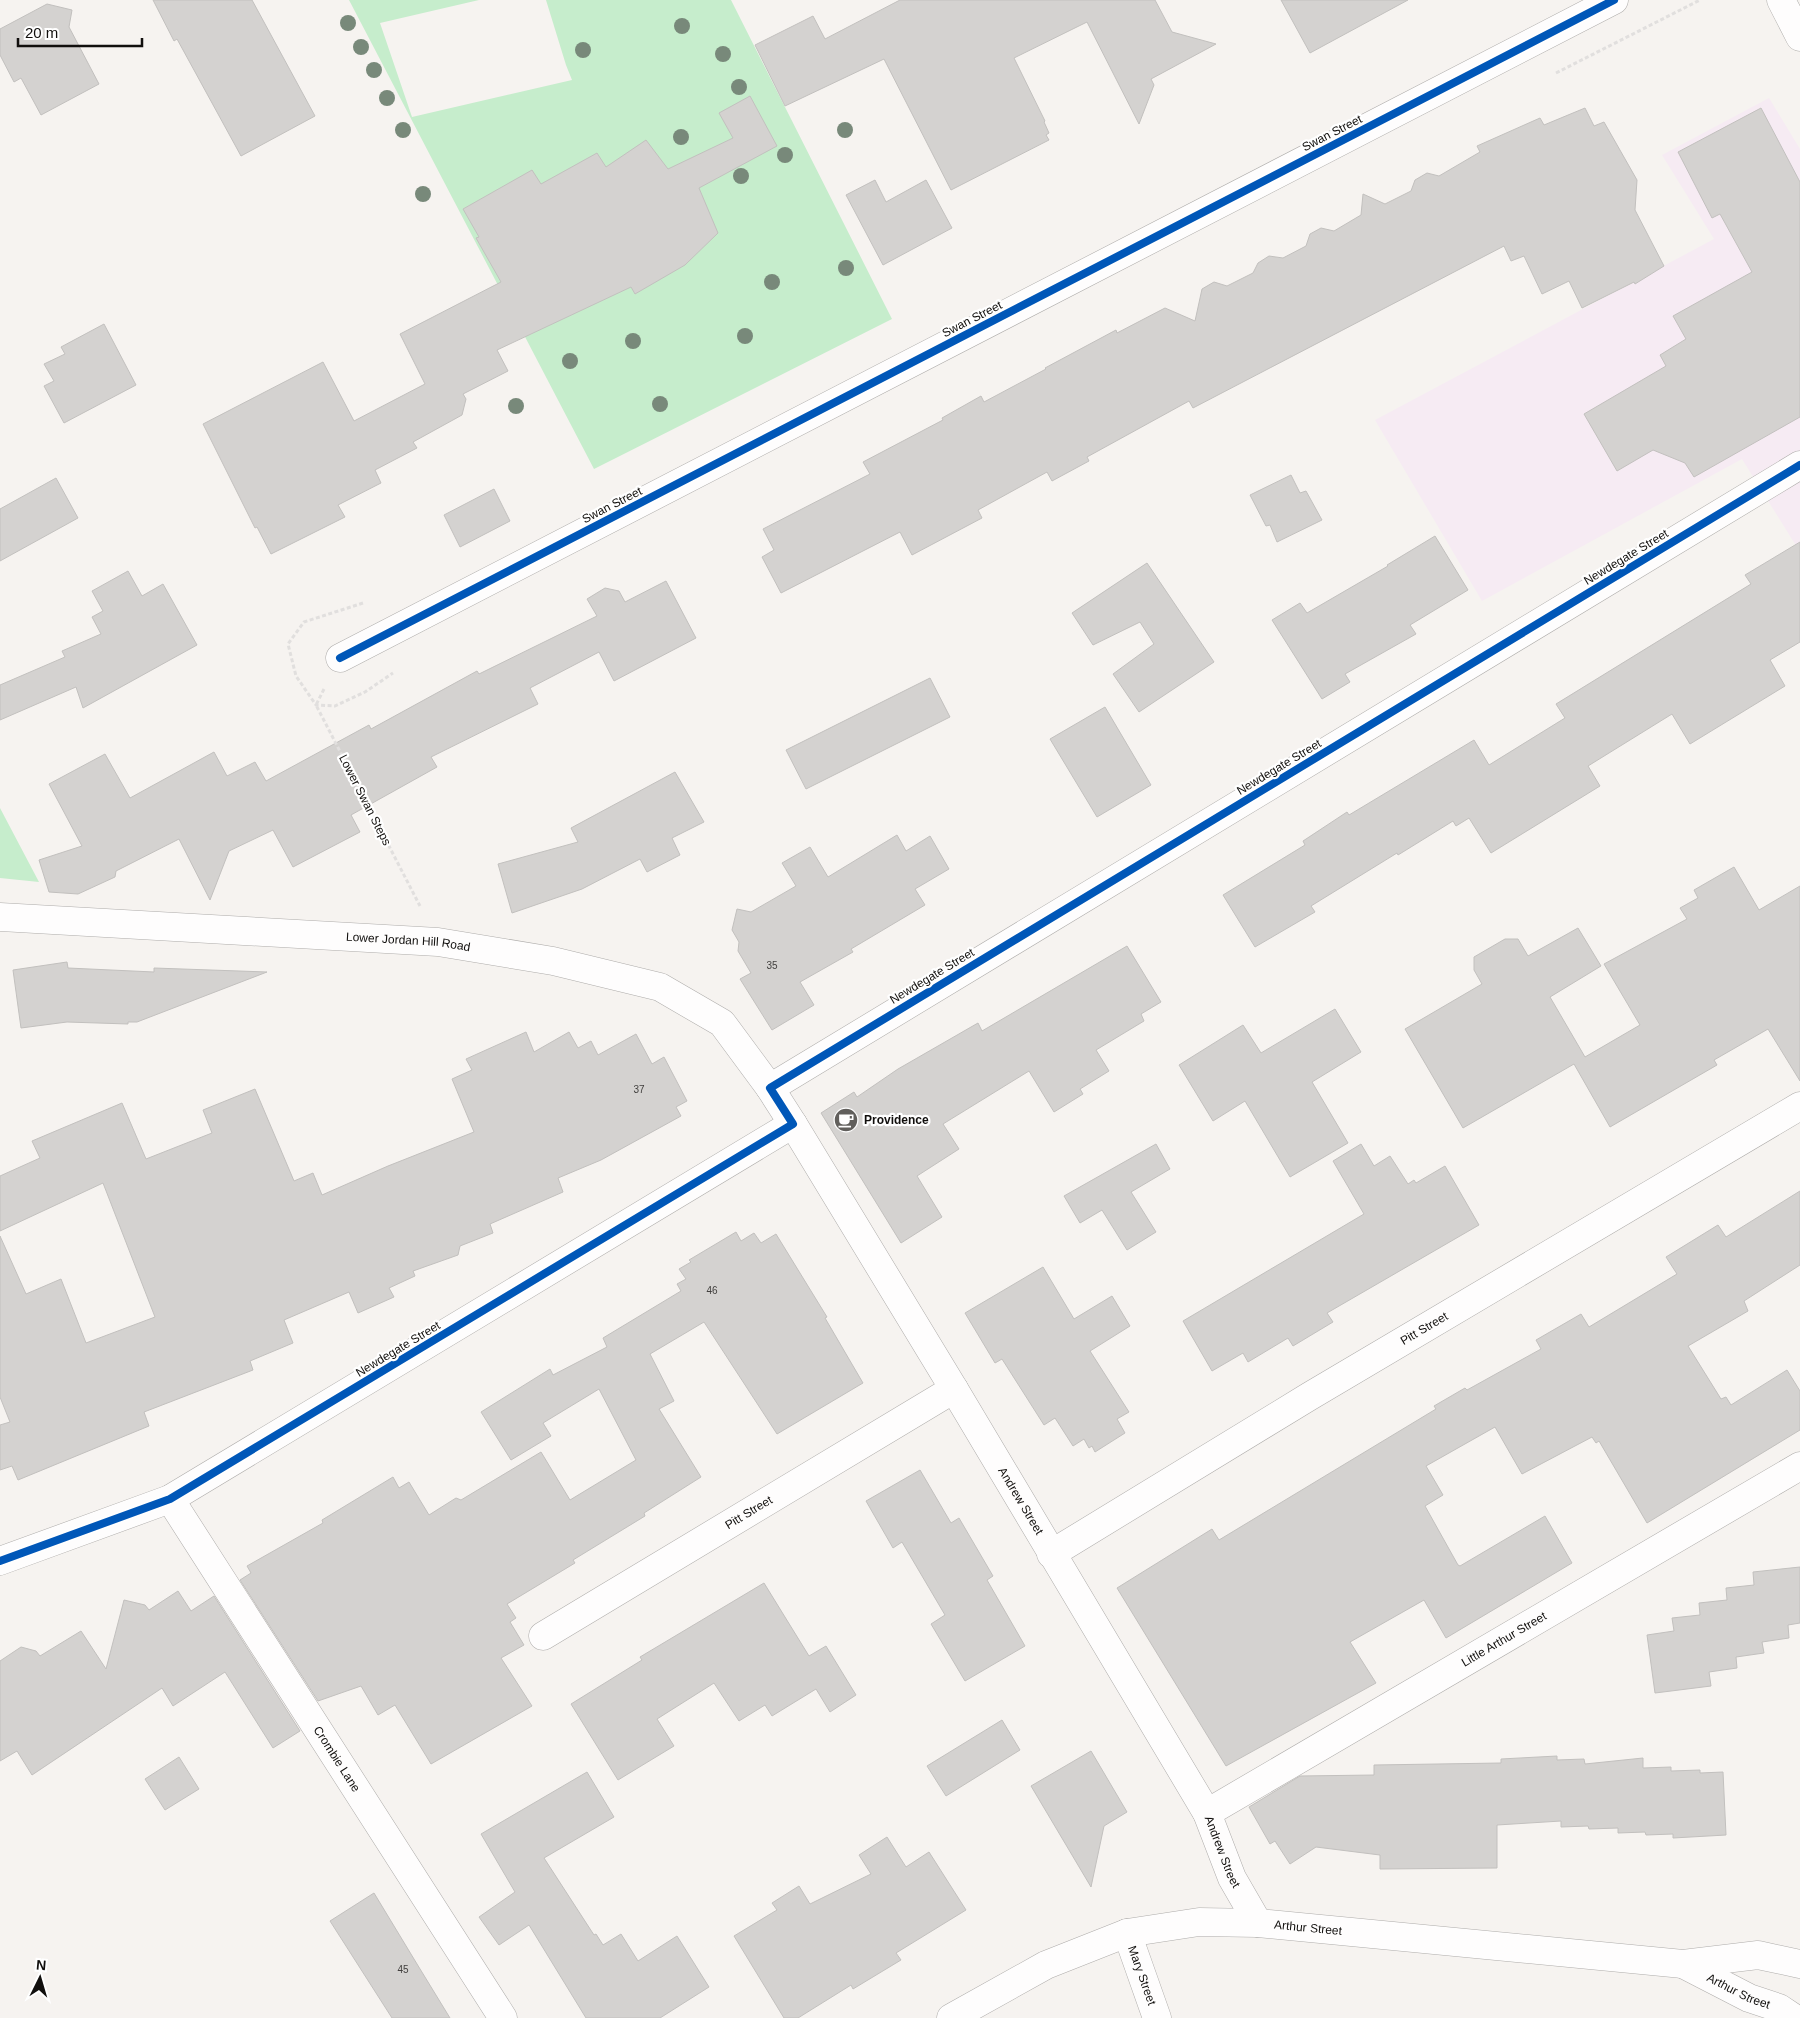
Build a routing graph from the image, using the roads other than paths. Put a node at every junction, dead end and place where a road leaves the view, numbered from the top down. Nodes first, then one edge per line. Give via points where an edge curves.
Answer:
1 (1614, 0) edge
2 (1780, 0) edge
3 (1800, 36) edge
4 (1800, 465) edge
5 (340, 658) road end
6 (0, 917) edge
7 (770, 1088) junction
8 (1800, 1106) edge
9 (793, 1124) junction
10 (954, 1389) junction
11 (1800, 1466) edge
12 (170, 1499) junction
13 (1051, 1554) junction
14 (0, 1561) edge
15 (543, 1636) dead end
16 (1207, 1813) junction
17 (1258, 1923) junction
18 (1127, 1933) junction
19 (1683, 1964) junction
20 (1800, 1964) edge
21 (503, 2018) edge
22 (951, 2018) edge
23 (1157, 2018) edge
24 (1794, 2018) edge

1 - 5 street, Swan Street
2 - 3 street
4 - 7 street, Newdegate Street
6 - 7 street, Lower Jordan Hill Road via 438,942 553,961 660,988 722,1023
7 - 9 street, Andrew Street
8 - 13 street, Pitt Street via 1325,1387
9 - 10 street, Andrew Street
9 - 12 street, Newdegate Street
10 - 13 street, Andrew Street
10 - 15 street, Pitt Street
11 - 16 street, Little Arthur Street
12 - 14 street, Newdegate Street
12 - 21 street, Crombie Lane
13 - 16 street, Andrew Street
16 - 17 street, Andrew Street via 1232,1878
17 - 18 street, Arthur Street via 1199,1922
17 - 19 street, Arthur Street
18 - 22 street, Arthur Street via 1046,1965
18 - 23 street, Mary Street
19 - 20 street, Arthur Street via 1758,1955
19 - 24 street, Arthur Street

